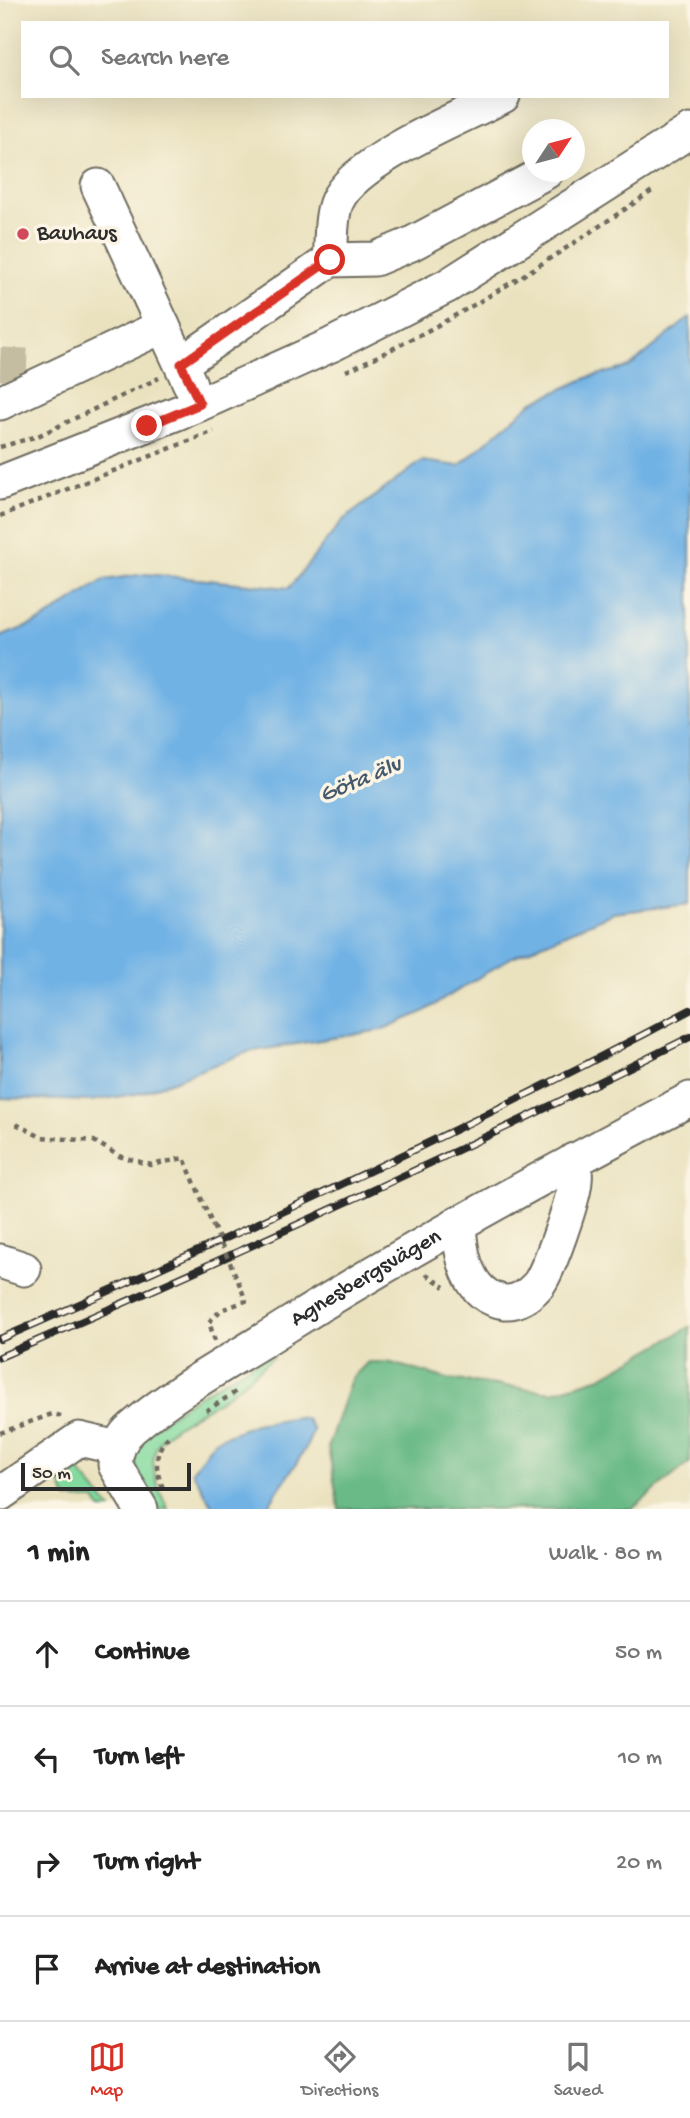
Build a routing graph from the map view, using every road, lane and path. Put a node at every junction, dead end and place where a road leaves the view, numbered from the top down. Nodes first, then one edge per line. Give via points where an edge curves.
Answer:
1 (499, 98) edge
2 (690, 131) edge
3 (527, 182) edge
4 (98, 186) dead end
5 (330, 260) junction
6 (163, 326) junction
7 (181, 364) junction
8 (0, 403) edge
9 (200, 404) junction
10 (0, 447) edge
11 (0, 483) edge
12 (690, 1099) edge
13 (16, 1124) dead end
14 (575, 1160) junction
15 (459, 1222) junction
16 (416, 1272) dead end
17 (453, 1292) dead end
18 (218, 1352) dead end
19 (240, 1389) dead end
20 (200, 1414) dead end
21 (174, 1432) dead end
22 (118, 1448) junction
23 (0, 1494) edge
24 (153, 1500) edge

1 - 5 street via 376,161 349,181 336,202
2 - 9 street via 447,286
3 - 5 street via 375,259
4 - 6 street
5 - 7 street
6 - 7 street
6 - 8 street via 37,373
7 - 9 street
7 - 10 path via 38,436
9 - 11 street
12 - 14 street, Agnesbergsvägen
13 - 18 path, bridge via 41,1137 94,1141 119,1156 151,1165 184,1157 246,1301 221,1310 209,1322
14 - 15 street, Agnesbergsvägen
14 - 15 street via 575,1182 545,1273 526,1296 511,1303 480,1293 460,1245
15 - 22 street, Agnesbergsvägen via 214,1370 132,1428
16 - 17 path
19 - 20 path
21 - 24 path via 159,1449
22 - 23 street via 79,1439
22 - 24 street via 118,1474

